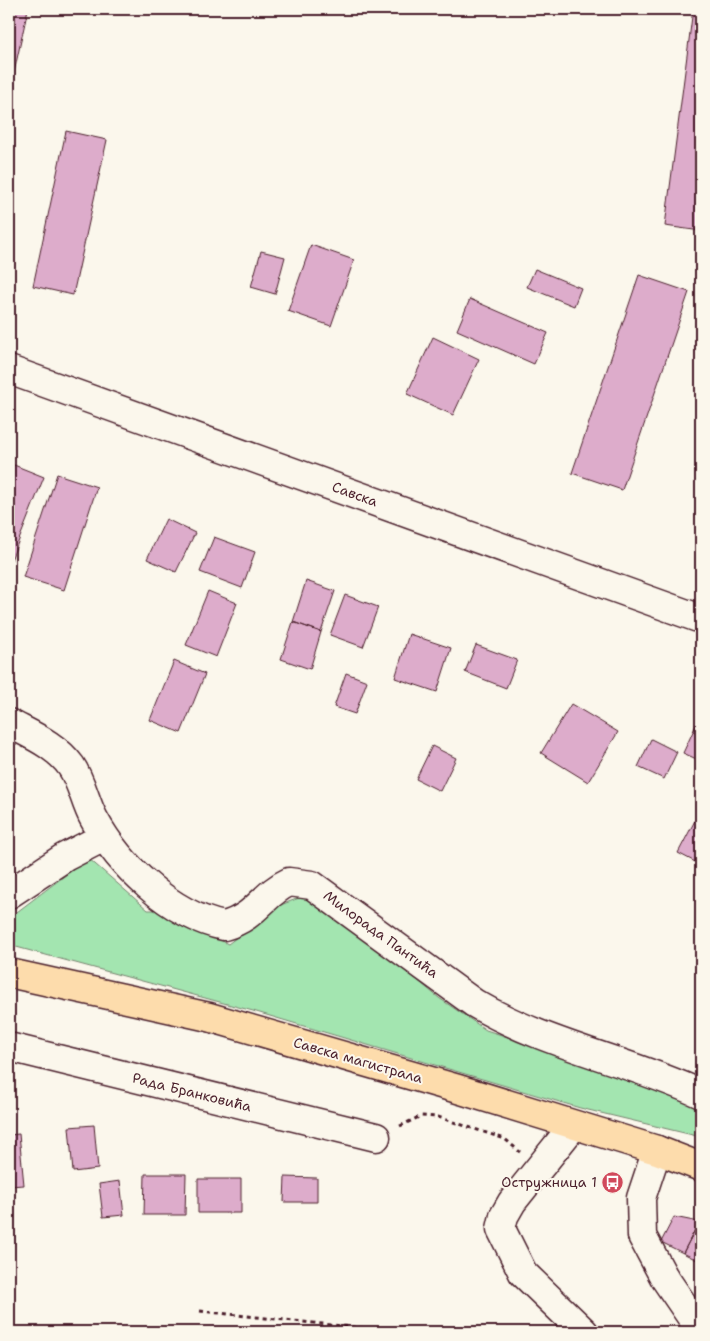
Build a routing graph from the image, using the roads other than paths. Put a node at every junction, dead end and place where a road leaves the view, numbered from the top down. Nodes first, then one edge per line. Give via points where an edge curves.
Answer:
1 (9, 370) edge
2 (701, 619) edge
3 (9, 723) edge
4 (104, 837) junction
5 (9, 894) edge
6 (9, 973) edge
7 (9, 1048) edge
8 (701, 1094) edge
9 (573, 1126) junction
10 (376, 1137) road end
11 (657, 1150) junction
12 (701, 1167) edge
13 (701, 1331) edge
14 (584, 1332) edge

1 - 2 street, Савска
3 - 4 street, Милорада Пантића via 53,747 72,767 92,817
4 - 5 street
4 - 8 street, Милорада Пантића via 158,893 190,914 224,926 255,911 267,896 289,882 316,886 474,1003 495,1015 656,1074
6 - 9 main road, Савска магистрала via 209,1017
7 - 10 street, Рада Бранковића
9 - 11 main road, Савска магистрала
9 - 14 street via 512,1202 501,1229 523,1273
11 - 12 main road, Савска магистрала
11 - 13 street via 641,1198 642,1236 664,1277

